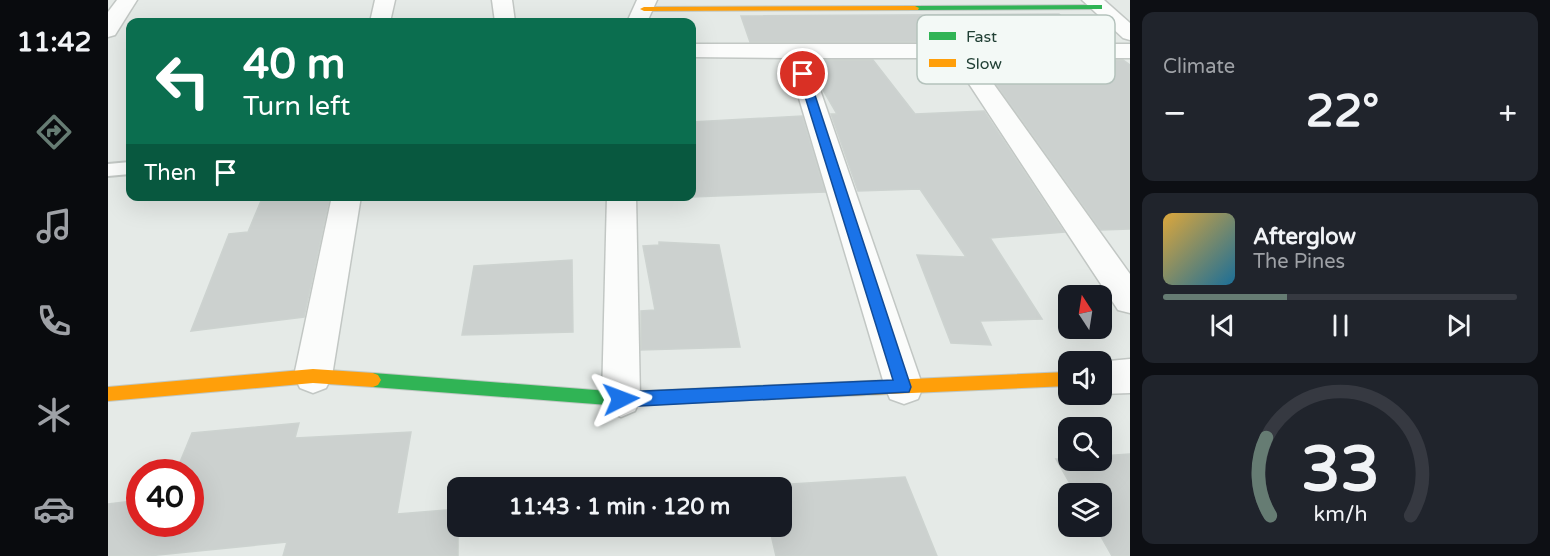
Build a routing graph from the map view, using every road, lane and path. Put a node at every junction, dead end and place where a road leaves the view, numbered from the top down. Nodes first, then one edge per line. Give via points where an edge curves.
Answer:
1 (127, 0) edge
2 (385, 0) edge
3 (502, 0) edge
4 (1095, 3) edge
5 (642, 10) edge
6 (1109, 15) edge
7 (381, 18) edge
8 (504, 18) edge
9 (1115, 21) edge
10 (108, 31) edge
11 (1130, 34) edge
12 (696, 51) edge
13 (917, 51) edge
14 (796, 52) junction
15 (982, 84) edge
16 (126, 168) edge
17 (108, 170) edge
18 (346, 201) edge
19 (622, 201) edge
20 (1130, 300) edge
21 (313, 376) junction
22 (1130, 376) edge
23 (1112, 377) edge
24 (1058, 379) edge
25 (903, 387) junction
26 (108, 394) edge
27 (621, 399) junction

1 - 10 street
2 - 7 street
3 - 8 street
4 - 5 street
4 - 6 street
9 - 11 street
12 - 14 street
13 - 14 street
14 - 25 street
15 - 20 street
16 - 17 lane
18 - 21 street
19 - 27 street
21 - 26 street
21 - 27 street
22 - 23 street
24 - 25 street
25 - 27 street

